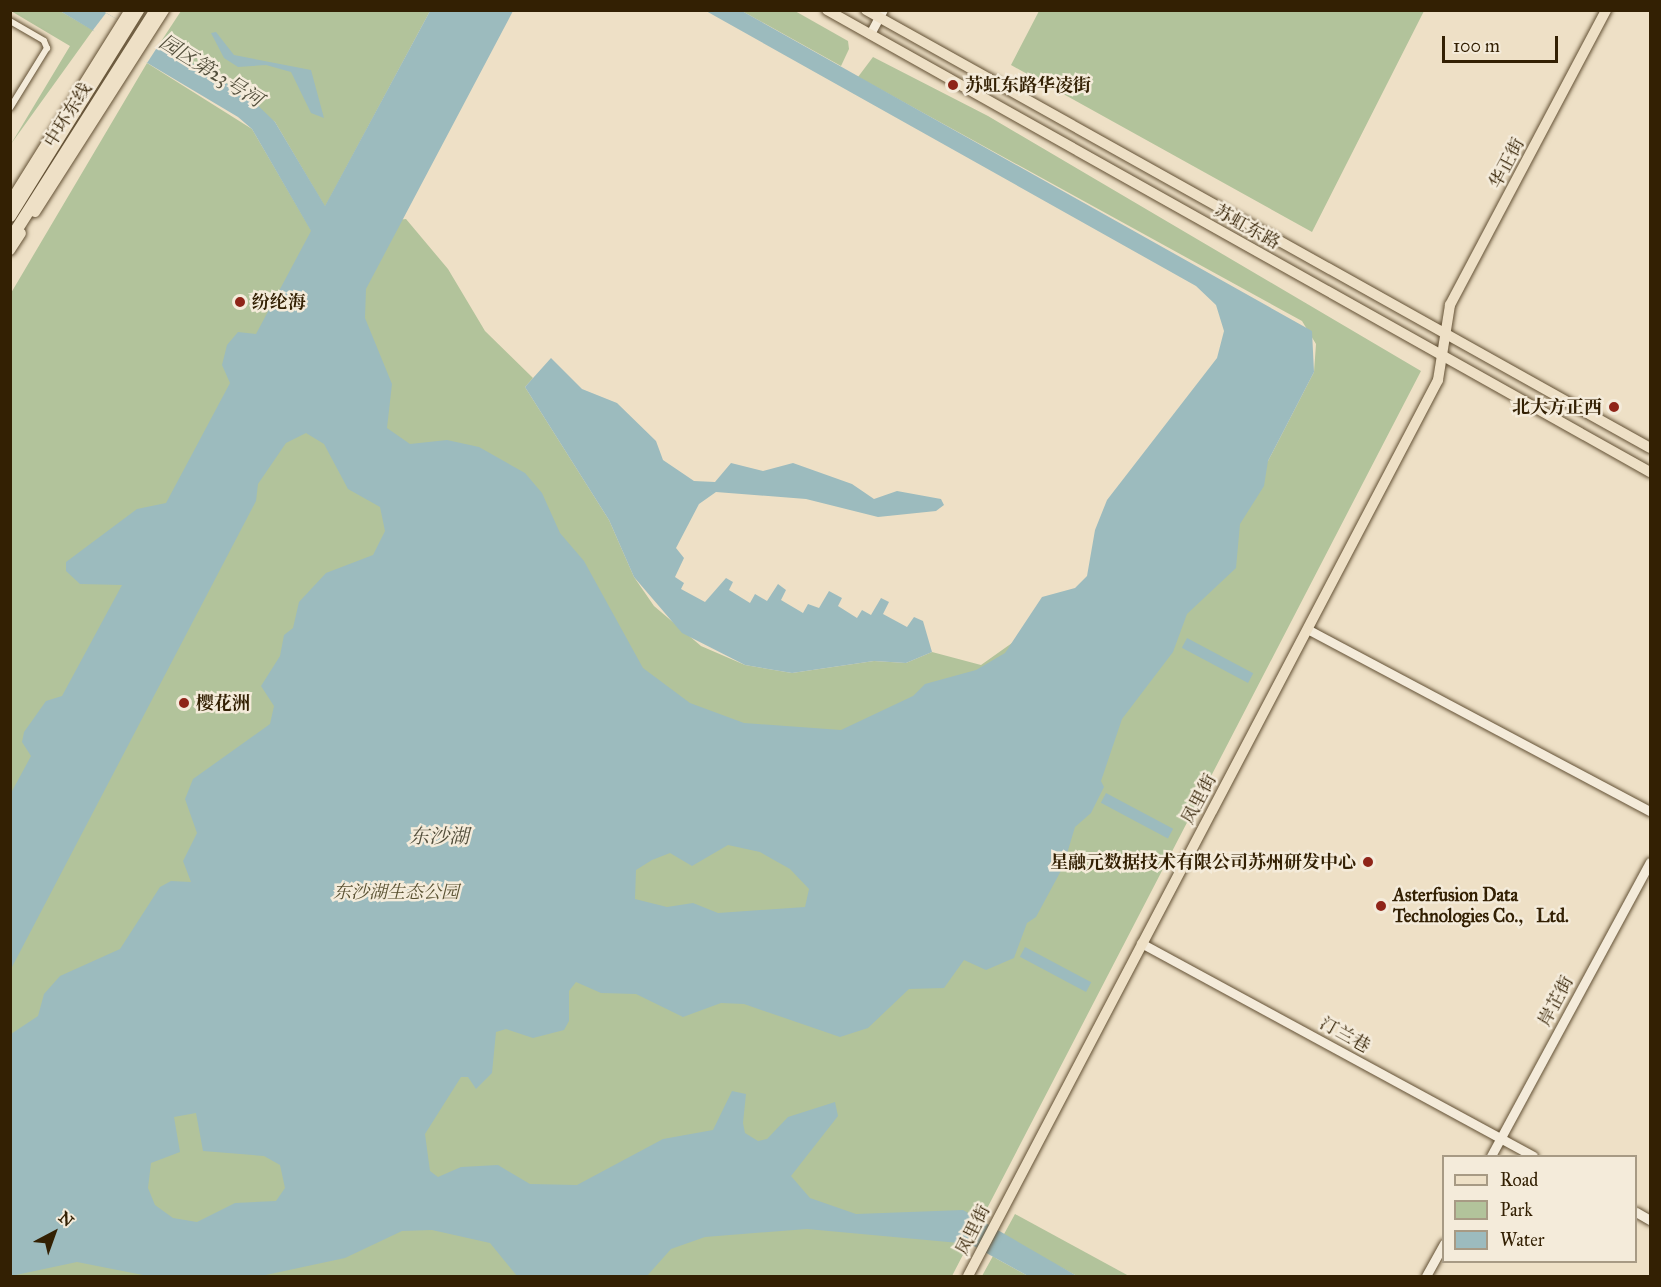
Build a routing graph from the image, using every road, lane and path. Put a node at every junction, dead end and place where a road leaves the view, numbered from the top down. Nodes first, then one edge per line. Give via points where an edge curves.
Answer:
1 (130, 10) edge
2 (138, 10) edge
3 (156, 10) edge
4 (164, 10) edge
5 (827, 10) edge
6 (866, 10) edge
7 (1606, 10) edge
8 (881, 14) edge
9 (10, 21) edge
10 (870, 34) junction
11 (10, 108) edge
12 (10, 202) edge
13 (10, 216) edge
14 (10, 240) edge
15 (10, 250) edge
16 (1445, 333) junction
17 (1444, 357) junction
18 (1650, 448) edge
19 (1650, 472) edge
20 (1309, 630) junction
21 (1650, 811) edge
22 (1650, 862) edge
23 (1141, 943) junction
24 (1501, 1139) junction
25 (1492, 1155) edge
26 (1531, 1155) edge
27 (1442, 1246) edge
28 (968, 1276) edge
29 (1426, 1276) edge

1 - 12 main road
2 - 13 highway, 中环东线
3 - 14 highway, 中环东线
4 - 15 main road
5 - 10 main road, 苏虹东路
6 - 8 main road, 苏虹东路
7 - 16 main road, 华正街 via 1450,305
8 - 10 street
8 - 16 main road, 苏虹东路
9 - 11 street via 44,41 47,48
10 - 17 main road, 苏虹东路
16 - 17 main road, 凤里街
16 - 18 main road, 苏虹东路
17 - 19 main road, 苏虹东路
17 - 20 main road, 凤里街 via 1438,380
20 - 21 street
20 - 23 main road, 凤里街
22 - 24 street, 岸芷街
23 - 24 street, 汀兰巷
23 - 28 main road, 凤里街
24 - 25 street, 岸芷街
24 - 26 street, 汀兰巷
27 - 29 street

